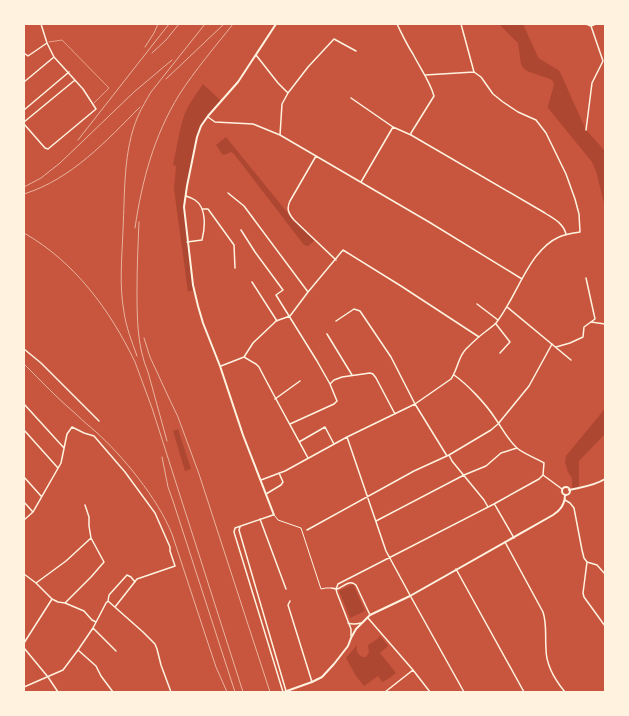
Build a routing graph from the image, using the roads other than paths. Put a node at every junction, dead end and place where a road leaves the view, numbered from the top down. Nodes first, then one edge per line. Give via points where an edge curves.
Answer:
1 (41, 24) edge
2 (276, 24) edge
3 (397, 24) edge
4 (461, 24) edge
5 (586, 24) edge
6 (596, 24) edge
7 (592, 26) junction
8 (47, 43) junction
9 (356, 51) dead end
10 (24, 53) edge
11 (256, 54) junction
12 (54, 57) junction
13 (604, 62) edge
14 (69, 72) junction
15 (474, 72) junction
16 (425, 75) junction
17 (75, 80) junction
18 (24, 82) edge
19 (288, 93) junction
20 (351, 98) dead end
21 (93, 104) junction
22 (24, 110) edge
23 (208, 116) junction
24 (24, 123) edge
25 (393, 127) junction
26 (586, 130) dead end
27 (280, 135) junction
28 (411, 135) junction
29 (316, 156) junction
30 (361, 182) junction
31 (228, 193) dead end
32 (185, 195) junction
33 (202, 209) junction
34 (241, 230) dead end
35 (566, 234) junction
36 (187, 242) junction
37 (336, 260) junction
38 (235, 268) dead end
39 (586, 278) dead end
40 (522, 280) junction
41 (252, 282) dead end
42 (308, 292) junction
43 (478, 304) dead end
44 (507, 307) junction
45 (290, 316) junction
46 (277, 320) junction
47 (498, 320) junction
48 (336, 322) dead end
49 (591, 322) junction
50 (496, 324) junction
51 (605, 324) edge
52 (327, 334) dead end
53 (479, 337) junction
54 (552, 344) junction
55 (556, 347) junction
56 (24, 349) edge
57 (500, 353) dead end
58 (244, 357) junction
59 (571, 360) dead end
60 (220, 366) junction
61 (352, 375) junction
62 (454, 375) junction
63 (300, 381) dead end
64 (330, 384) junction
65 (275, 399) junction
66 (24, 404) edge
67 (415, 404) junction
68 (395, 414) junction
69 (99, 421) dead end
70 (290, 424) junction
71 (498, 424) junction
72 (24, 430) edge
73 (347, 437) junction
74 (299, 442) junction
75 (335, 444) junction
76 (64, 448) junction
77 (517, 448) junction
78 (448, 456) junction
79 (308, 459) junction
80 (58, 468) junction
81 (280, 473) junction
82 (464, 475) junction
83 (543, 475) junction
84 (24, 477) edge
85 (605, 479) edge
86 (261, 480) junction
87 (563, 488) junction
88 (570, 490) junction
89 (266, 494) junction
90 (565, 495) junction
91 (42, 497) junction
92 (368, 497) junction
93 (565, 500) junction
94 (24, 502) edge
95 (494, 504) junction
96 (85, 505) dead end
97 (488, 507) junction
98 (32, 512) junction
99 (274, 515) junction
100 (260, 519) junction
101 (24, 520) edge
102 (376, 521) junction
103 (240, 527) junction
104 (307, 530) dead end
105 (92, 538) junction
106 (514, 538) junction
107 (505, 542) junction
108 (389, 558) junction
109 (587, 562) junction
110 (456, 569) junction
111 (24, 574) edge
112 (605, 574) edge
113 (135, 582) junction
114 (36, 583) junction
115 (331, 588) joint
116 (286, 589) dead end
117 (336, 589) junction
118 (410, 596) junction
119 (52, 599) junction
120 (290, 600) dead end
121 (108, 601) junction
122 (65, 603) junction
123 (115, 607) junction
124 (370, 615) junction
125 (368, 618) junction
126 (96, 622) junction
127 (348, 623) junction
128 (362, 623) junction
129 (605, 626) edge
130 (93, 628) junction
131 (351, 638) junction
132 (24, 643) edge
133 (24, 648) edge
134 (78, 650) junction
135 (116, 651) dead end
136 (413, 670) junction
137 (48, 677) junction
138 (312, 682) junction
139 (24, 687) edge
140 (58, 692) edge
141 (112, 692) edge
142 (171, 692) edge
143 (284, 692) edge
144 (385, 692) edge
145 (430, 692) edge
146 (464, 692) edge
147 (524, 692) edge
148 (565, 692) edge

1 - 8 street
2 - 11 street
3 - 16 street
4 - 15 street
5 - 7 street
6 - 7 street
7 - 13 street
8 - 10 street via 28,56
8 - 12 street
8 - 21 lane via 62,40 109,88
9 - 19 street via 334,39
11 - 19 street
11 - 23 street via 237,84
12 - 14 street
12 - 18 street
13 - 26 street via 592,83
14 - 17 street
14 - 22 street
15 - 16 street
15 - 35 street via 481,77 493,94 518,112 536,120 546,133 566,174 579,214 580,232
16 - 28 street via 434,96
17 - 21 street
17 - 24 street
19 - 27 street via 282,104
20 - 25 street
21 - 24 street via 96,109 47,149
23 - 27 street via 215,122 253,124
23 - 32 street via 198,134
25 - 28 street
25 - 30 street
27 - 29 street
28 - 35 street via 545,212 560,223
29 - 30 street
29 - 37 street via 290,201 288,210 294,220
30 - 40 street
31 - 42 street via 244,206
32 - 33 street via 196,201
32 - 36 street
33 - 36 street via 202,240
33 - 38 street via 208,209 234,244
34 - 45 street via 283,290 276,295
35 - 40 street via 542,248
36 - 60 street via 195,298
37 - 42 street
37 - 53 street via 343,250
39 - 49 street via 595,318
40 - 44 street
41 - 46 street
42 - 45 street
43 - 47 street
44 - 47 street
44 - 54 street
45 - 46 street
45 - 64 street
46 - 58 street via 256,340
47 - 50 street
48 - 67 street via 354,309 360,311 390,357
49 - 51 street
49 - 55 street via 584,327 583,337
50 - 53 street
50 - 57 street via 510,342
52 - 61 street
53 - 62 street via 466,348
54 - 55 street
54 - 71 street via 529,386
55 - 59 street
56 - 69 street
58 - 60 street
58 - 65 street via 259,367
60 - 86 street
61 - 64 street via 334,380
61 - 68 street via 374,374
62 - 67 street
62 - 71 street via 479,399
63 - 65 street
64 - 70 street via 337,401
65 - 70 street
66 - 76 street
67 - 68 street
67 - 78 street
68 - 73 street
70 - 74 street
71 - 77 street
71 - 78 street
72 - 80 street
73 - 75 street
73 - 92 street
74 - 75 street via 325,427
74 - 79 street
75 - 79 street
76 - 80 street
76 - 113 street via 67,434 72,428 94,436 155,513 170,547 175,566 137,579
77 - 82 street via 501,453 486,466
77 - 83 street via 544,463
78 - 82 street
78 - 92 street
79 - 81 street
80 - 91 street
81 - 86 street
81 - 89 street via 282,485
82 - 97 street
82 - 102 street
83 - 87 street
83 - 95 street
84 - 91 street
85 - 88 street via 590,486
86 - 89 street
87 - 88 street
87 - 90 street via 562,493
88 - 90 street via 569,494
89 - 99 street
90 - 93 street
91 - 98 street
92 - 102 street
92 - 104 street
93 - 106 street via 556,513
93 - 109 street via 574,508 582,553
94 - 98 street
95 - 97 street
95 - 106 street
96 - 105 street
97 - 108 street
98 - 101 street
99 - 100 street
99 - 115 street via 278,520 301,528 321,589
100 - 103 street
100 - 116 street
102 - 108 street
103 - 143 street
103 - 143 street via 235,528 234,532
105 - 114 street
105 - 122 street via 104,562
106 - 107 street
107 - 110 street
107 - 148 street via 543,612 546,622 547,660 554,678
108 - 117 street via 338,584
108 - 118 street
109 - 112 street via 597,565
109 - 129 street via 584,597
110 - 118 street
110 - 147 street
111 - 114 street
113 - 121 street via 127,575 109,595
113 - 123 street
114 - 119 street
115 - 117 street
117 - 124 street via 350,582 356,585
117 - 127 street
118 - 124 street
118 - 146 street
119 - 122 street
119 - 132 street
120 - 138 street via 288,605
121 - 123 street
121 - 126 street
122 - 126 street via 84,611
123 - 142 street via 155,644
124 - 125 street
125 - 128 street
125 - 136 street
126 - 130 street
127 - 128 street
127 - 131 street
128 - 131 street
130 - 134 street
130 - 135 street
131 - 138 street via 334,664
133 - 137 street
134 - 137 street via 63,670
134 - 141 street via 96,666
136 - 144 street
136 - 145 street
137 - 139 street
137 - 140 street
138 - 143 street

